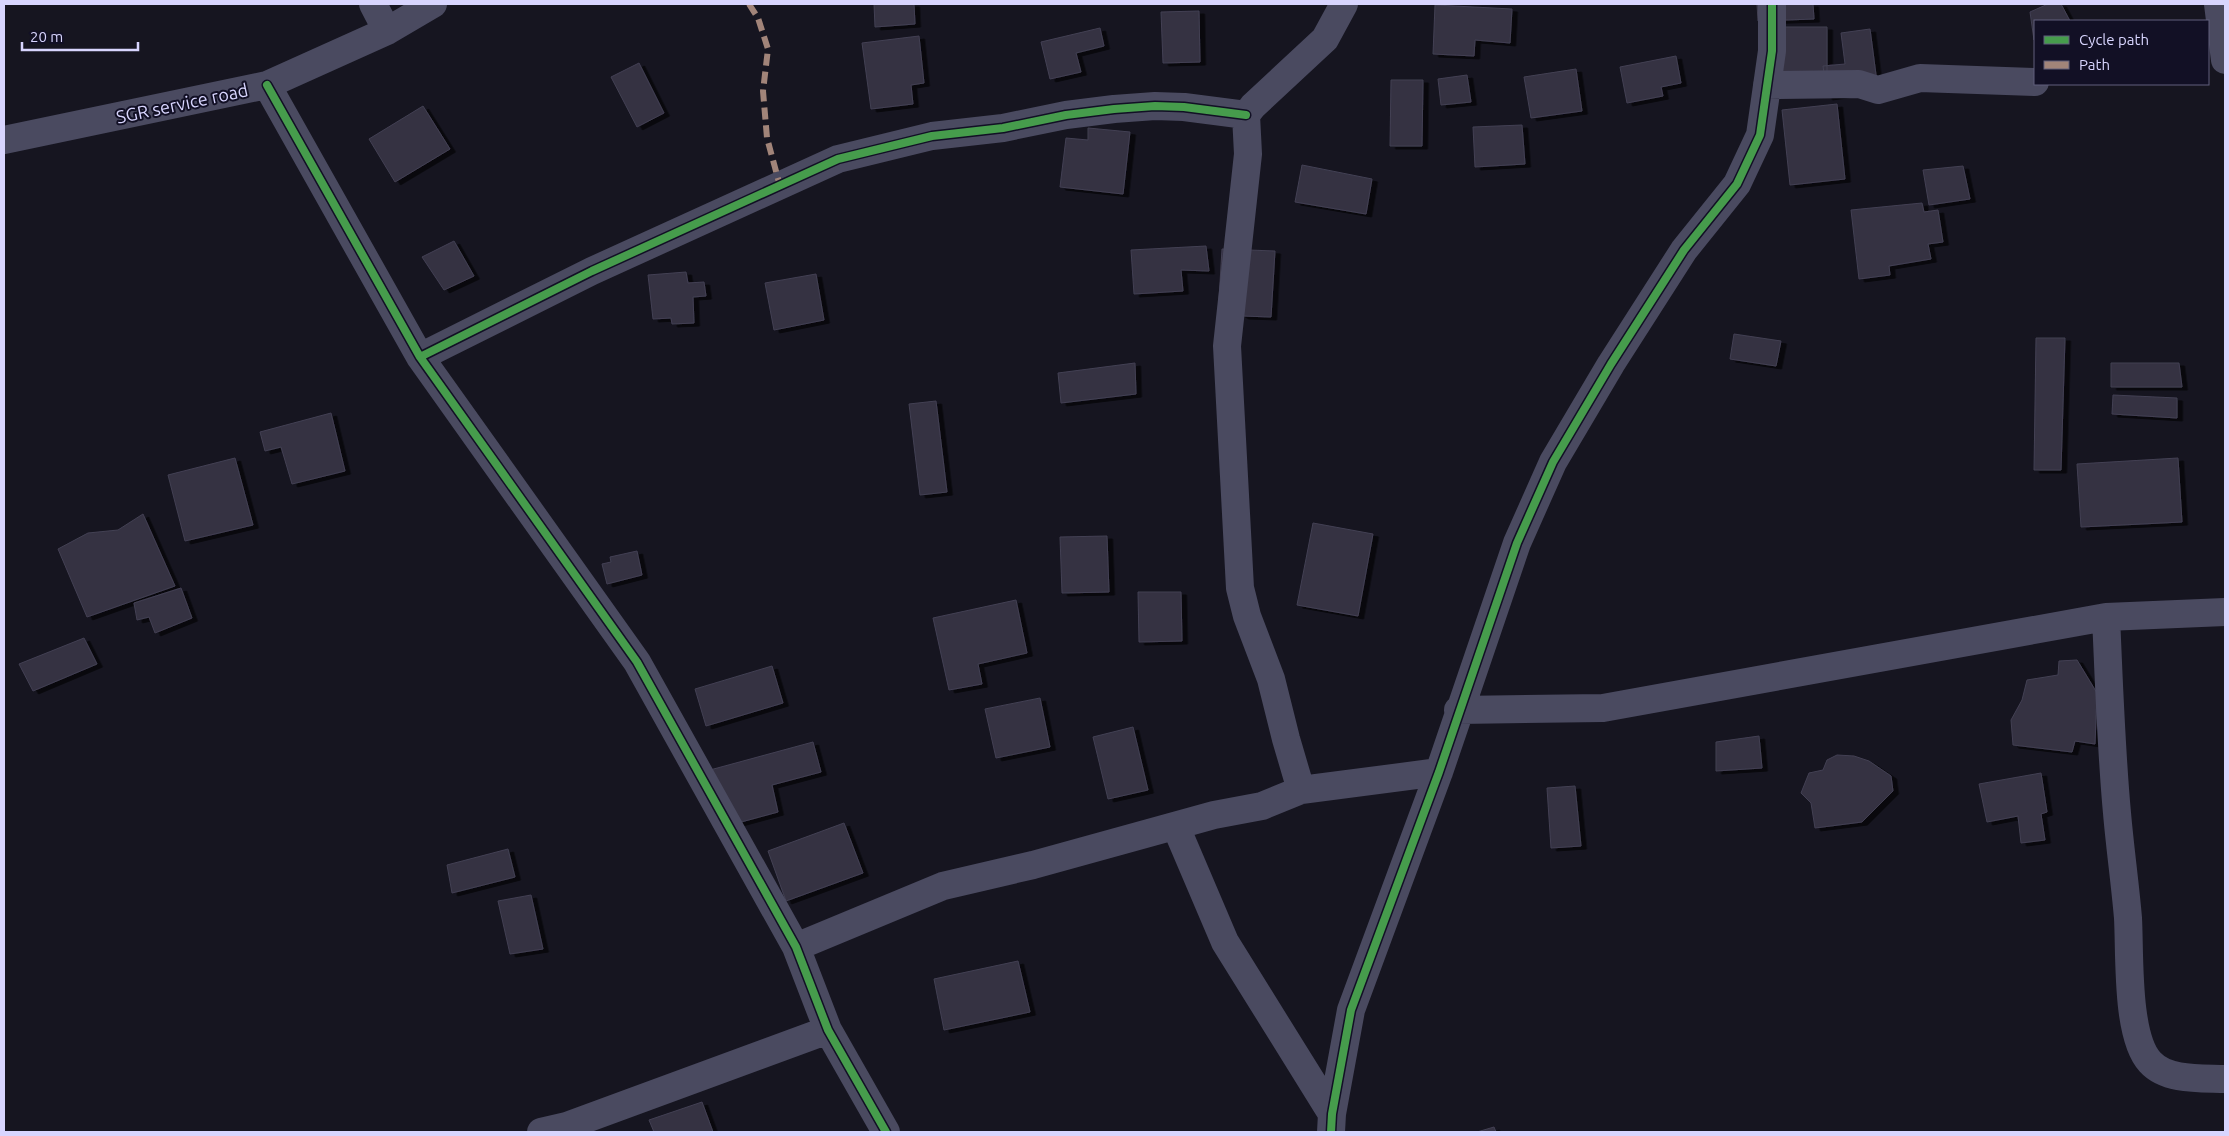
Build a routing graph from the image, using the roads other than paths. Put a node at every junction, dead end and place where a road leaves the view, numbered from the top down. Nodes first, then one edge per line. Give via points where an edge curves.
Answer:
1 (373, 4) edge
2 (433, 4) edge
3 (1344, 4) edge
4 (1772, 4) edge
5 (2218, 4) edge
6 (387, 31) junction
7 (2219, 51) edge
8 (2034, 82) edge
9 (267, 85) junction
10 (1767, 85) junction
11 (1246, 115) junction
12 (4, 140) edge
13 (420, 357) junction
14 (2225, 612) edge
15 (2106, 617) junction
16 (1458, 710) junction
17 (1438, 772) junction
18 (1302, 790) junction
19 (1176, 827) junction
20 (796, 947) junction
21 (828, 1030) junction
22 (2225, 1079) edge
23 (1332, 1123) edge
24 (541, 1132) edge
25 (886, 1132) edge

1 - 6 street
2 - 6 street, SGR service road
3 - 11 street via 1325,39
4 - 10 street via 1772,51
5 - 7 street
6 - 9 street, SGR service road
8 - 10 street via 1920,78 1878,90 1858,84
9 - 12 street, SGR service road
9 - 13 street
10 - 16 street via 1760,135 1736,184 1684,250 1553,462 1517,543
11 - 13 street via 1184,107 1114,109 1003,128 932,136 838,159 592,271
11 - 18 street via 1248,154 1227,346 1240,588 1247,616 1271,678
13 - 20 street via 637,662
14 - 15 street
15 - 16 street via 1603,708
15 - 22 street via 2132,1008 2141,1050 2151,1063 2167,1072
16 - 17 street
17 - 18 street
17 - 23 street via 1351,1010
18 - 19 street via 1262,806 1214,815
19 - 20 street via 943,886
19 - 23 street via 1225,942
20 - 21 street
21 - 24 street via 567,1126
21 - 25 street

